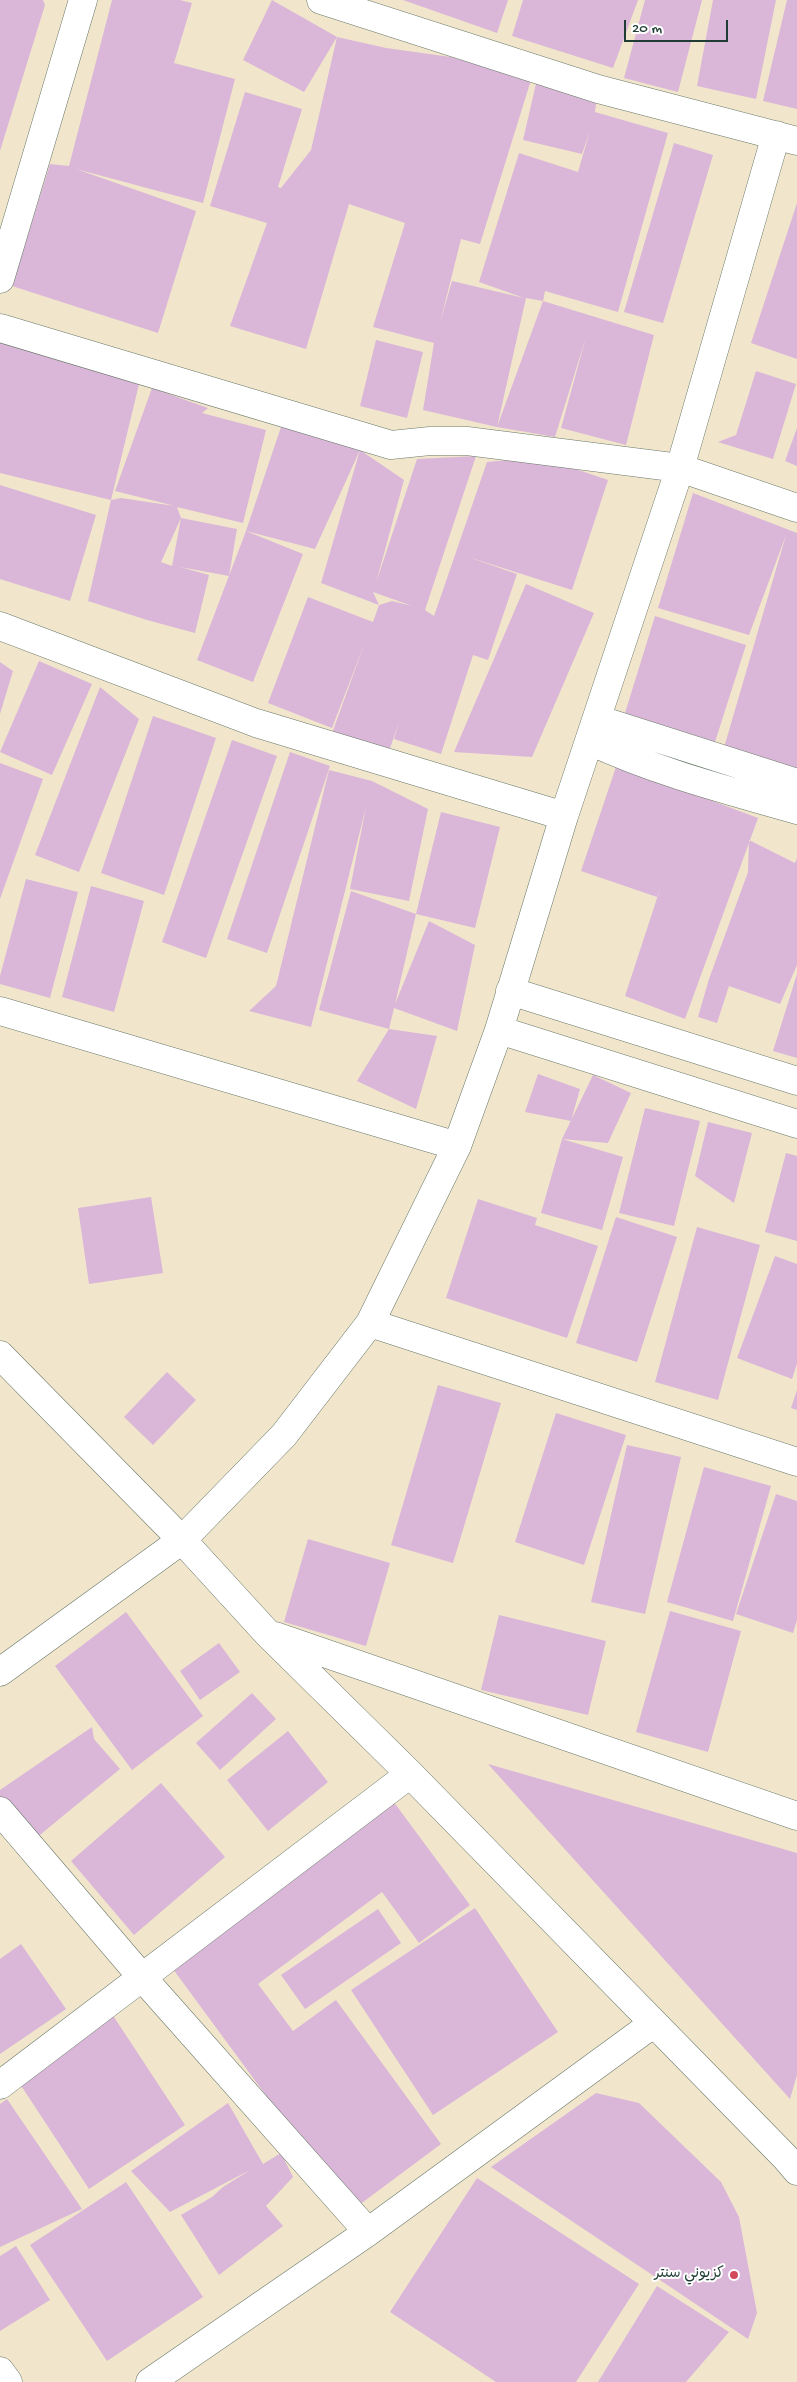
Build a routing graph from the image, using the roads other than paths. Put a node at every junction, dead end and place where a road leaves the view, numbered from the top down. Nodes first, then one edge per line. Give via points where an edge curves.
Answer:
1 (83, 0) edge
2 (321, 0) edge
3 (786, 138) edge
4 (0, 279) edge
5 (0, 328) edge
6 (680, 468) junction
7 (797, 508) edge
8 (0, 626) edge
9 (593, 730) junction
10 (797, 783) edge
11 (797, 810) edge
12 (564, 816) junction
13 (510, 991) junction
14 (0, 1011) edge
15 (499, 1030) junction
16 (797, 1081) edge
17 (797, 1124) edge
18 (457, 1146) junction
19 (370, 1322) junction
20 (0, 1355) edge
21 (797, 1462) edge
22 (182, 1540) junction
23 (268, 1634) junction
24 (0, 1672) edge
25 (410, 1774) junction
26 (0, 1811) edge
27 (797, 1816) edge
28 (141, 1976) junction
29 (654, 2023) junction
30 (0, 2086) edge
31 (797, 2172) edge
32 (368, 2232) junction
33 (0, 2371) edge
34 (8, 2382) edge
35 (150, 2382) edge

1 - 4 street
2 - 3 street via 598,89
3 - 6 street
5 - 6 street via 391,444 466,441
6 - 7 street
6 - 9 street
8 - 12 street via 256,723
9 - 10 street
9 - 11 street via 620,755 696,782
9 - 12 street
12 - 13 street
13 - 15 street
13 - 16 street
14 - 18 street
15 - 17 street
15 - 18 street
18 - 19 street
19 - 21 street
19 - 22 street via 284,1436
20 - 22 street
22 - 23 street
22 - 24 street
23 - 25 street
23 - 27 street
25 - 28 street
25 - 29 street
26 - 28 street
28 - 30 street
28 - 32 street
29 - 31 street
29 - 32 street
32 - 35 street
33 - 34 street

